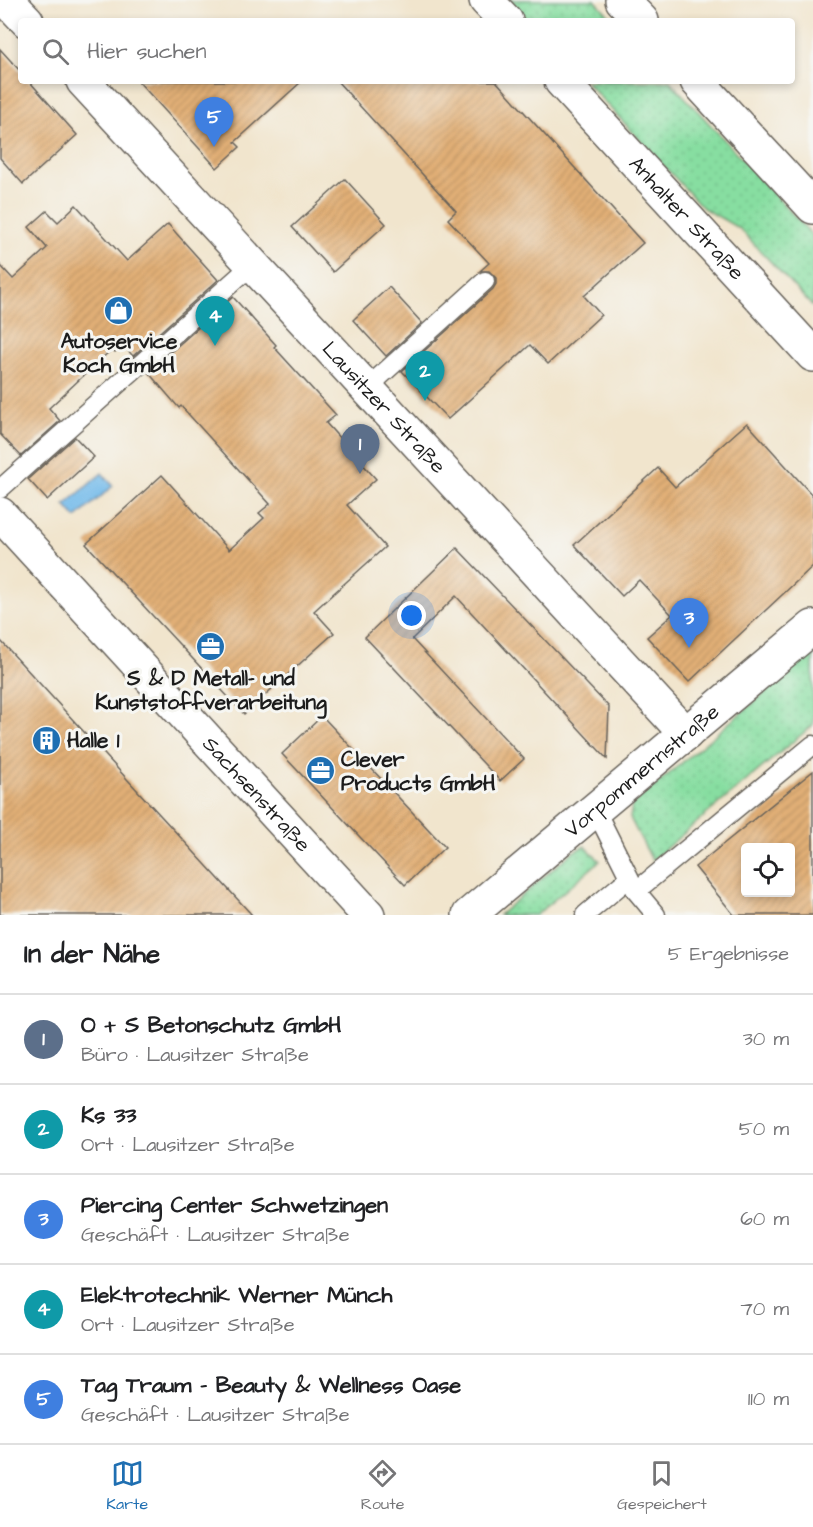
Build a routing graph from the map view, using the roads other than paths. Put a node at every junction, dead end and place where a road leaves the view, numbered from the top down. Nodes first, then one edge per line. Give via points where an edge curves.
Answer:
1 (7, 0) edge
2 (486, 0) edge
3 (622, 0) edge
4 (24, 18) edge
5 (503, 18) edge
6 (639, 18) edge
7 (86, 84) edge
8 (564, 84) edge
9 (700, 84) edge
10 (813, 207) edge
11 (253, 264) junction
12 (485, 281) dead end
13 (813, 355) edge
14 (366, 388) junction
15 (0, 489) edge
16 (0, 514) edge
17 (813, 627) edge
18 (686, 734) junction
19 (813, 745) edge
20 (595, 809) junction
21 (632, 885) junction
22 (368, 915) edge
23 (469, 915) edge
24 (585, 915) edge
25 (656, 915) edge

1 - 4 street
2 - 5 street
3 - 6 street
7 - 11 street, Lausitzer Straße
8 - 13 street, Anhalter Straße
9 - 10 street
11 - 14 street, Lausitzer Straße
11 - 15 lane
12 - 14 lane
14 - 18 street, Lausitzer Straße
16 - 22 street, Sachsenstraße
17 - 18 street, Vorpommernstraße
18 - 20 street, Vorpommernstraße
19 - 21 lane
20 - 21 lane
20 - 23 street, Vorpommernstraße
21 - 24 lane
21 - 25 lane

